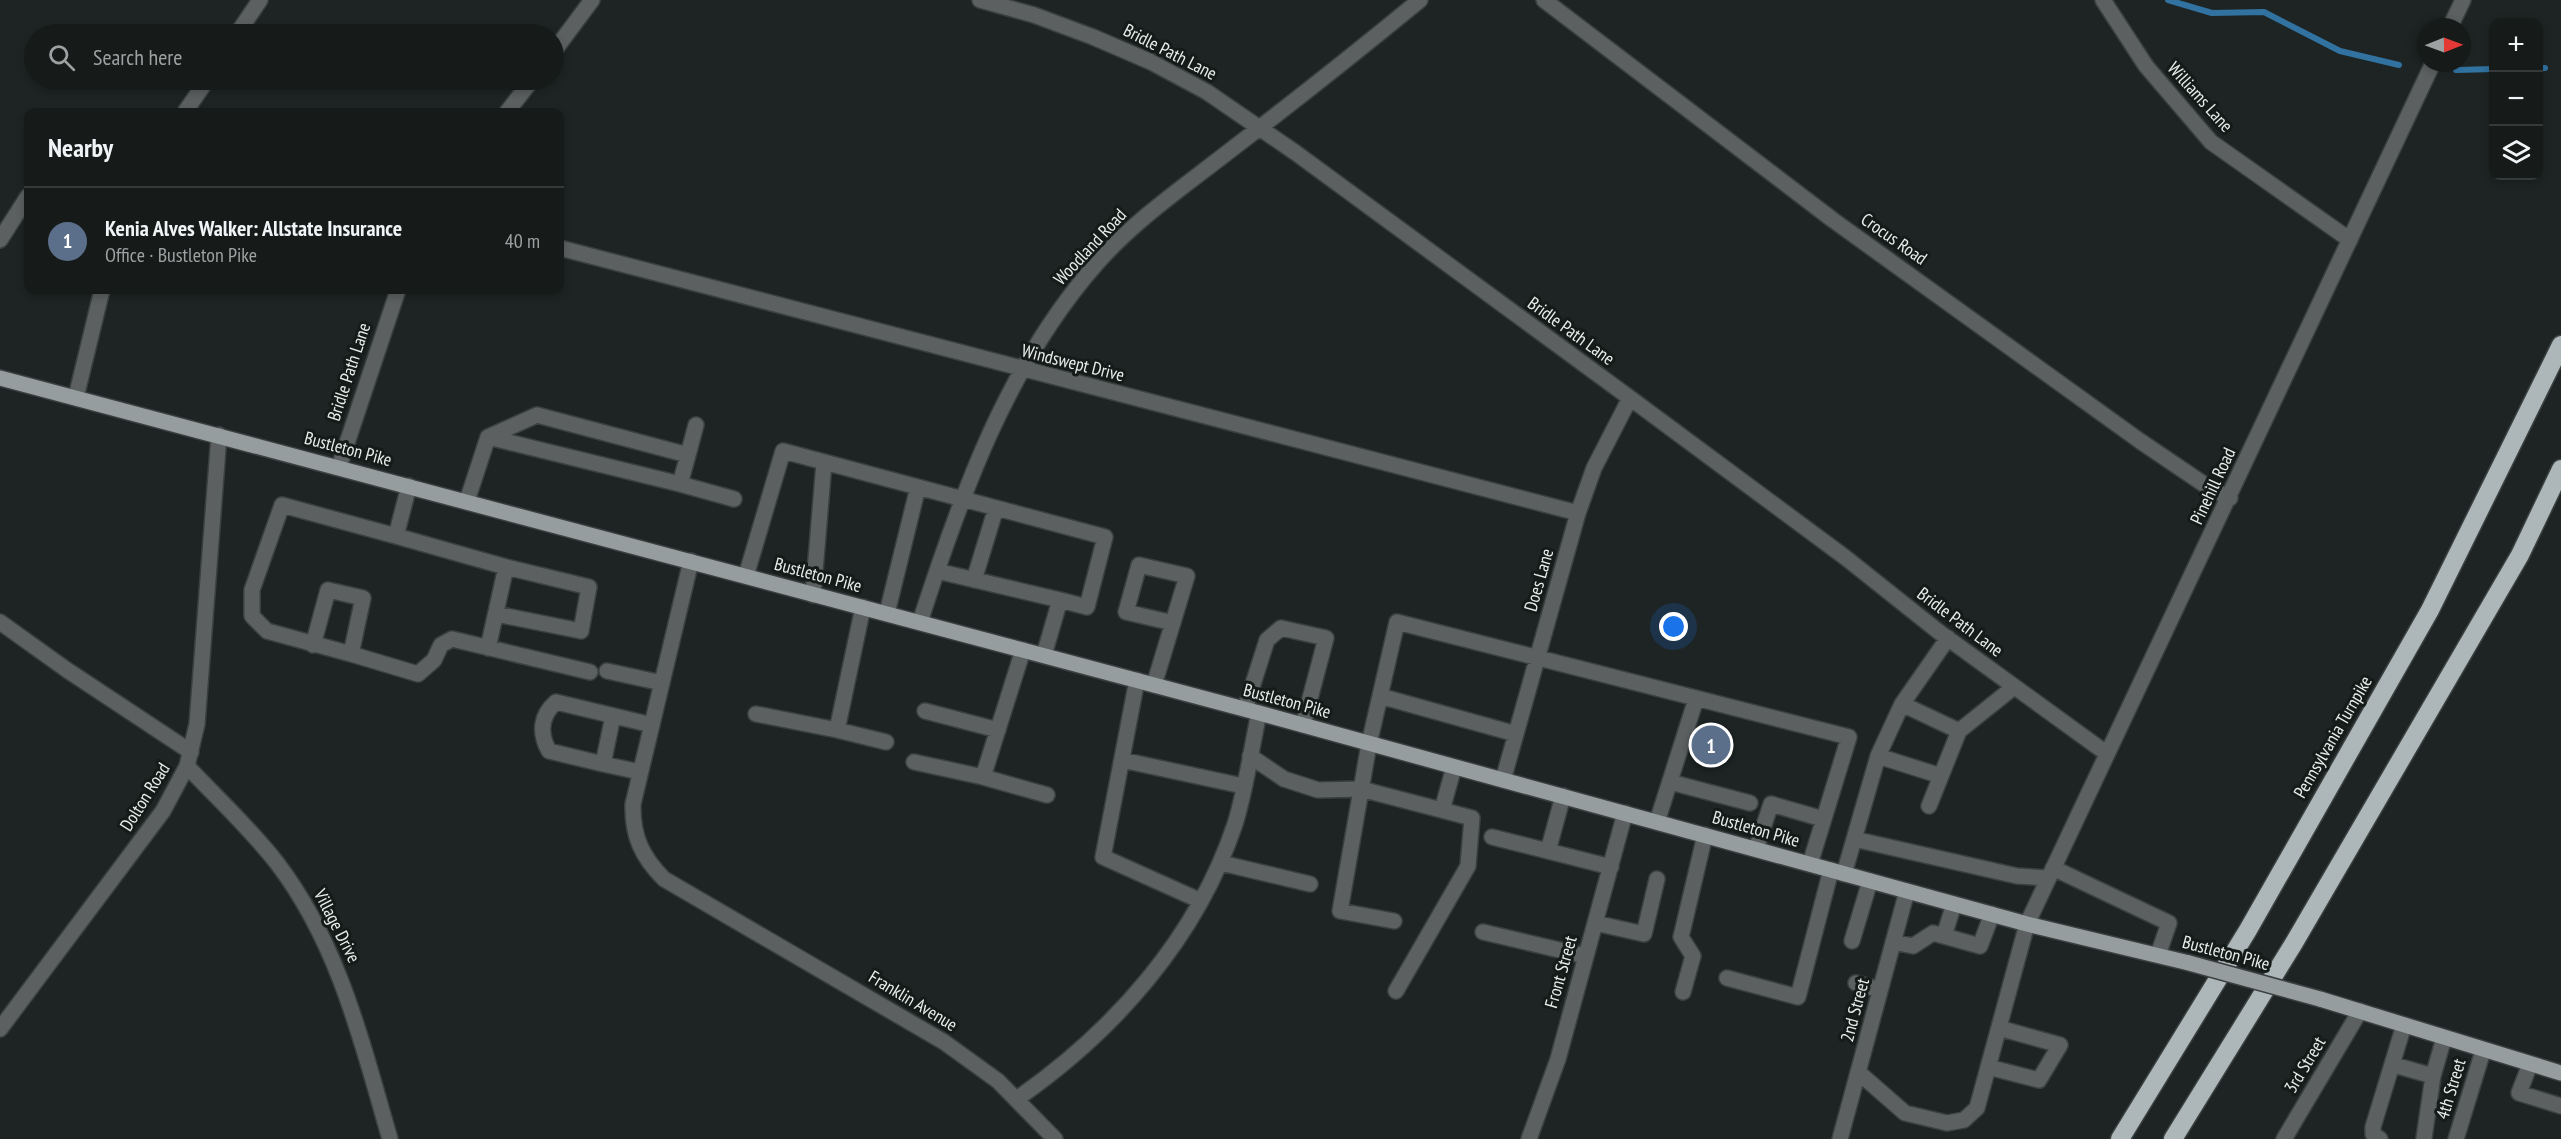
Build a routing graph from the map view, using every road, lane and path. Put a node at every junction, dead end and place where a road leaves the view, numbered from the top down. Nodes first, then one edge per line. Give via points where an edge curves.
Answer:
1 (260, 0) edge
2 (592, 0) edge
3 (980, 0) edge
4 (1420, 0) edge
5 (1544, 0) edge
6 (2103, 0) edge
7 (2463, 0) edge
8 (2454, 18) edge
9 (244, 24) edge
10 (564, 38) edge
11 (2429, 72) edge
12 (200, 90) edge
13 (524, 90) edge
14 (188, 108) edge
15 (510, 108) edge
16 (1260, 128) junction
17 (24, 202) edge
18 (0, 240) edge
19 (2350, 240) junction
20 (564, 249) edge
21 (101, 294) edge
22 (397, 294) edge
23 (2561, 345) edge
24 (1023, 370) junction
25 (0, 378) edge
26 (75, 397) junction
27 (1630, 399) junction
28 (696, 425) dead end
29 (219, 435) junction
30 (488, 437) junction
31 (688, 455) junction
32 (824, 463) junction
33 (339, 467) junction
34 (2561, 469) edge
35 (680, 484) junction
36 (409, 486) junction
37 (918, 487) junction
38 (962, 498) junction
39 (2230, 498) junction
40 (734, 499) dead end
41 (467, 501) junction
42 (996, 508) junction
43 (1578, 513) junction
44 (396, 536) junction
45 (691, 561) junction
46 (506, 567) junction
47 (937, 571) junction
48 (746, 576) junction
49 (974, 580) junction
50 (813, 594) junction
51 (1060, 600) junction
52 (863, 607) junction
53 (496, 614) junction
54 (887, 614) junction
55 (0, 622) edge
56 (921, 622) junction
57 (1173, 623) junction
58 (1948, 638) junction
59 (313, 645) junction
60 (488, 648) junction
61 (1023, 650) junction
62 (351, 654) junction
63 (1044, 655) junction
64 (1537, 659) junction
65 (607, 671) dead end
66 (590, 672) dead end
67 (1137, 680) junction
68 (662, 683) junction
69 (1154, 685) junction
70 (2014, 687) junction
71 (1380, 696) junction
72 (1696, 699) junction
73 (1902, 704) junction
74 (925, 711) dead end
75 (1252, 711) junction
76 (756, 714) dead end
77 (613, 716) junction
78 (1303, 725) junction
79 (652, 726) junction
80 (837, 730) junction
81 (998, 730) junction
82 (1959, 731) junction
83 (1515, 734) junction
84 (886, 742) dead end
85 (1369, 744) junction
86 (2106, 753) junction
87 (1250, 756) junction
88 (1878, 756) junction
89 (189, 759) junction
90 (1122, 760) junction
91 (914, 762) dead end
92 (603, 764) junction
93 (1454, 767) junction
94 (640, 771) junction
95 (1941, 776) junction
96 (983, 777) junction
97 (1503, 780) junction
98 (1670, 782) junction
99 (1243, 786) junction
100 (1361, 789) junction
101 (1047, 795) dead end
102 (1563, 796) junction
103 (1749, 803) dead end
104 (1929, 806) dead end
105 (1442, 810) junction
106 (1625, 813) junction
107 (1823, 819) junction
108 (1657, 822) junction
109 (1705, 835) junction
110 (1492, 837) dead end
111 (1854, 839) junction
112 (1756, 849) junction
113 (1548, 851) junction
114 (1221, 863) junction
115 (1810, 864) junction
116 (1611, 867) junction
117 (1837, 872) junction
118 (2051, 873) junction
119 (1657, 879) dead end
120 (1870, 880) junction
121 (1310, 884) dead end
122 (1907, 891) junction
123 (1201, 900) junction
124 (1954, 904) junction
125 (1992, 914) junction
126 (1394, 921) dead end
127 (1595, 923) junction
128 (2027, 924) junction
129 (1483, 932) dead end
130 (1944, 936) junction
131 (1852, 941) dead end
132 (1893, 942) junction
133 (2158, 955) junction
134 (1585, 956) junction
135 (1727, 978) dead end
136 (1856, 983) dead end
137 (1880, 990) junction
138 (1396, 991) dead end
139 (1683, 992) dead end
140 (2360, 1011) junction
141 (2404, 1025) junction
142 (1999, 1028) junction
143 (0, 1029) edge
144 (2444, 1038) junction
145 (2483, 1051) junction
146 (2530, 1064) junction
147 (2394, 1065) junction
148 (1988, 1067) junction
149 (1858, 1072) junction
150 (2561, 1073) edge
151 (2433, 1076) junction
152 (1017, 1098) junction
153 (2561, 1106) edge
154 (390, 1139) edge
155 (1055, 1139) edge
156 (1529, 1139) edge
157 (1840, 1139) edge
158 (2120, 1139) edge
159 (2173, 1139) edge
160 (2284, 1139) edge
161 (2380, 1139) edge
162 (2425, 1139) edge
163 (2456, 1139) edge

1 - 9 street
2 - 10 street
3 - 16 street, Bridle Path Lane via 1034,15 1151,62 1208,92
4 - 16 street, Woodland Road
5 - 39 street, Crocus Road via 1833,220 2140,441
6 - 19 street, Williams Lane via 2146,66 2211,142
7 - 8 street
11 - 19 street, Pinehill Road
12 - 14 street
13 - 15 street
16 - 24 street, Woodland Road via 1142,219 1113,247 1078,285
16 - 27 street, Bridle Path Lane
17 - 18 street
19 - 39 street, Pinehill Road
20 - 24 street, Windswept Drive
21 - 26 street
22 - 33 street, Bridle Path Lane
23 - 158 highway, Pennsylvania Turnpike via 2430,610 2248,930
24 - 38 street, Woodland Road
24 - 43 street, Windswept Drive
25 - 26 main road, Bustleton Pike
26 - 29 main road, Bustleton Pike
27 - 43 street, Does Lane via 1597,460
27 - 58 street, Bridle Path Lane
28 - 31 street
29 - 33 main road, Bustleton Pike
29 - 89 street, Dolton Road via 197,724
30 - 31 street via 537,416
30 - 35 street
30 - 41 street
31 - 35 street
32 - 37 street
32 - 48 street via 783,451
32 - 50 street
33 - 36 main road, Bustleton Pike
34 - 159 highway via 2520,555 2294,943
35 - 40 street
36 - 41 main road, Bustleton Pike
36 - 44 street
37 - 38 street
37 - 54 street
38 - 42 street
38 - 47 street, Woodland Road
39 - 86 street, Pinehill Road
41 - 45 main road, Bustleton Pike
42 - 49 street
42 - 51 street via 1105,537 1087,607
43 - 64 street, Does Lane
44 - 46 street
44 - 59 street via 282,505 252,590 252,616 267,631
45 - 48 main road, Bustleton Pike
45 - 68 street, Franklin Avenue
46 - 53 street
46 - 53 street via 589,587 581,632
47 - 49 street
47 - 56 street, Woodland Road
48 - 50 main road, Bustleton Pike
49 - 51 street
50 - 52 main road, Bustleton Pike
51 - 63 street
52 - 54 main road, Bustleton Pike
52 - 80 street
53 - 60 street
54 - 56 main road, Bustleton Pike
55 - 89 street, Village Drive
56 - 61 main road, Bustleton Pike
57 - 57 street via 1186,576 1139,565 1126,612
57 - 69 street
58 - 70 street, Bridle Path Lane
58 - 73 street
59 - 62 street
59 - 62 street via 328,590 363,598
60 - 62 street via 452,639 441,645 434,660 418,674
60 - 66 street
61 - 63 main road, Bustleton Pike
61 - 81 street
63 - 67 main road, Bustleton Pike
64 - 71 street via 1397,622
64 - 72 street
64 - 83 street, Does Lane
65 - 68 street
67 - 69 main road, Bustleton Pike
67 - 90 street
68 - 79 street, Franklin Avenue
69 - 75 main road, Bustleton Pike
70 - 82 street
70 - 86 street, Bridle Path Lane
71 - 83 street
71 - 85 street
72 - 98 street
72 - 107 street via 1849,737
73 - 82 street
73 - 88 street
74 - 81 street
75 - 78 main road, Bustleton Pike
75 - 78 street via 1267,640 1281,628 1326,638
75 - 87 street
76 - 80 street
77 - 79 street
77 - 92 street
77 - 92 street via 556,702 546,711 541,736 549,751
78 - 85 main road, Bustleton Pike
79 - 94 street, Franklin Avenue
80 - 84 street
81 - 96 street
82 - 95 street
83 - 97 street, Does Lane
85 - 93 main road, Bustleton Pike
85 - 100 street
86 - 118 street, Pinehill Road
87 - 99 street
87 - 100 street via 1284,779 1318,790
88 - 95 street
88 - 111 street
89 - 143 street, Dolton Road via 163,811
89 - 154 street, Village Drive via 291,882 314,921 342,982
90 - 99 street
90 - 123 street via 1103,857
91 - 96 street
92 - 94 street
93 - 97 main road, Bustleton Pike
93 - 105 street
94 - 152 street, Franklin Avenue via 632,821 637,843 648,863 664,879 944,1042
95 - 104 street
96 - 101 street
97 - 102 main road, Bustleton Pike
98 - 103 street
98 - 108 street
99 - 114 street
100 - 105 street
100 - 126 street via 1340,911
102 - 106 main road, Bustleton Pike
102 - 113 street
105 - 138 street via 1472,818 1468,866
106 - 108 main road, Bustleton Pike
106 - 116 street, Front Street
107 - 112 street via 1771,804
107 - 115 street
108 - 109 main road, Bustleton Pike
109 - 112 main road, Bustleton Pike
109 - 139 street via 1681,937 1693,956
110 - 113 street
111 - 117 street
111 - 118 street via 2017,876
112 - 115 main road, Bustleton Pike
113 - 116 street
114 - 121 street
114 - 123 street
115 - 117 main road, Bustleton Pike
116 - 127 street, Front Street
117 - 120 main road, Bustleton Pike
117 - 135 street via 1798,997
118 - 128 street, Pinehill Road
118 - 133 street via 2169,924
119 - 127 street via 1644,934
120 - 122 main road, Bustleton Pike
120 - 131 street
122 - 124 main road, Bustleton Pike
122 - 132 street, 2nd Street
123 - 152 street via 1130,1001 1080,1051
124 - 125 main road, Bustleton Pike
124 - 130 street
125 - 128 main road, Bustleton Pike
125 - 130 street via 1980,946
127 - 134 street, Front Street
128 - 133 main road, Bustleton Pike
128 - 142 street, Pinehill Road
129 - 134 street
130 - 132 street via 1933,933 1913,946
132 - 137 street, 2nd Street
133 - 140 main road, Bustleton Pike, bridge
134 - 156 street, Front Street via 1548,1092
136 - 137 street
137 - 149 street, 2nd Street
140 - 141 main road, Bustleton Pike
140 - 160 street, 3rd Street
141 - 144 main road, Bustleton Pike
141 - 147 street
142 - 148 street, Pinehill Road
142 - 148 street via 2060,1045 2039,1080
144 - 145 main road, Bustleton Pike
144 - 151 street
145 - 146 main road, Bustleton Pike
145 - 163 street, 4th Street
146 - 150 main road, Bustleton Pike
146 - 153 street via 2519,1094
147 - 151 street
147 - 161 street via 2373,1127 2373,1134
148 - 149 street, Pinehill Road via 1977,1108 1964,1120 1947,1123 1905,1113
149 - 157 street, 2nd Street
151 - 162 street
152 - 155 street, Franklin Avenue

